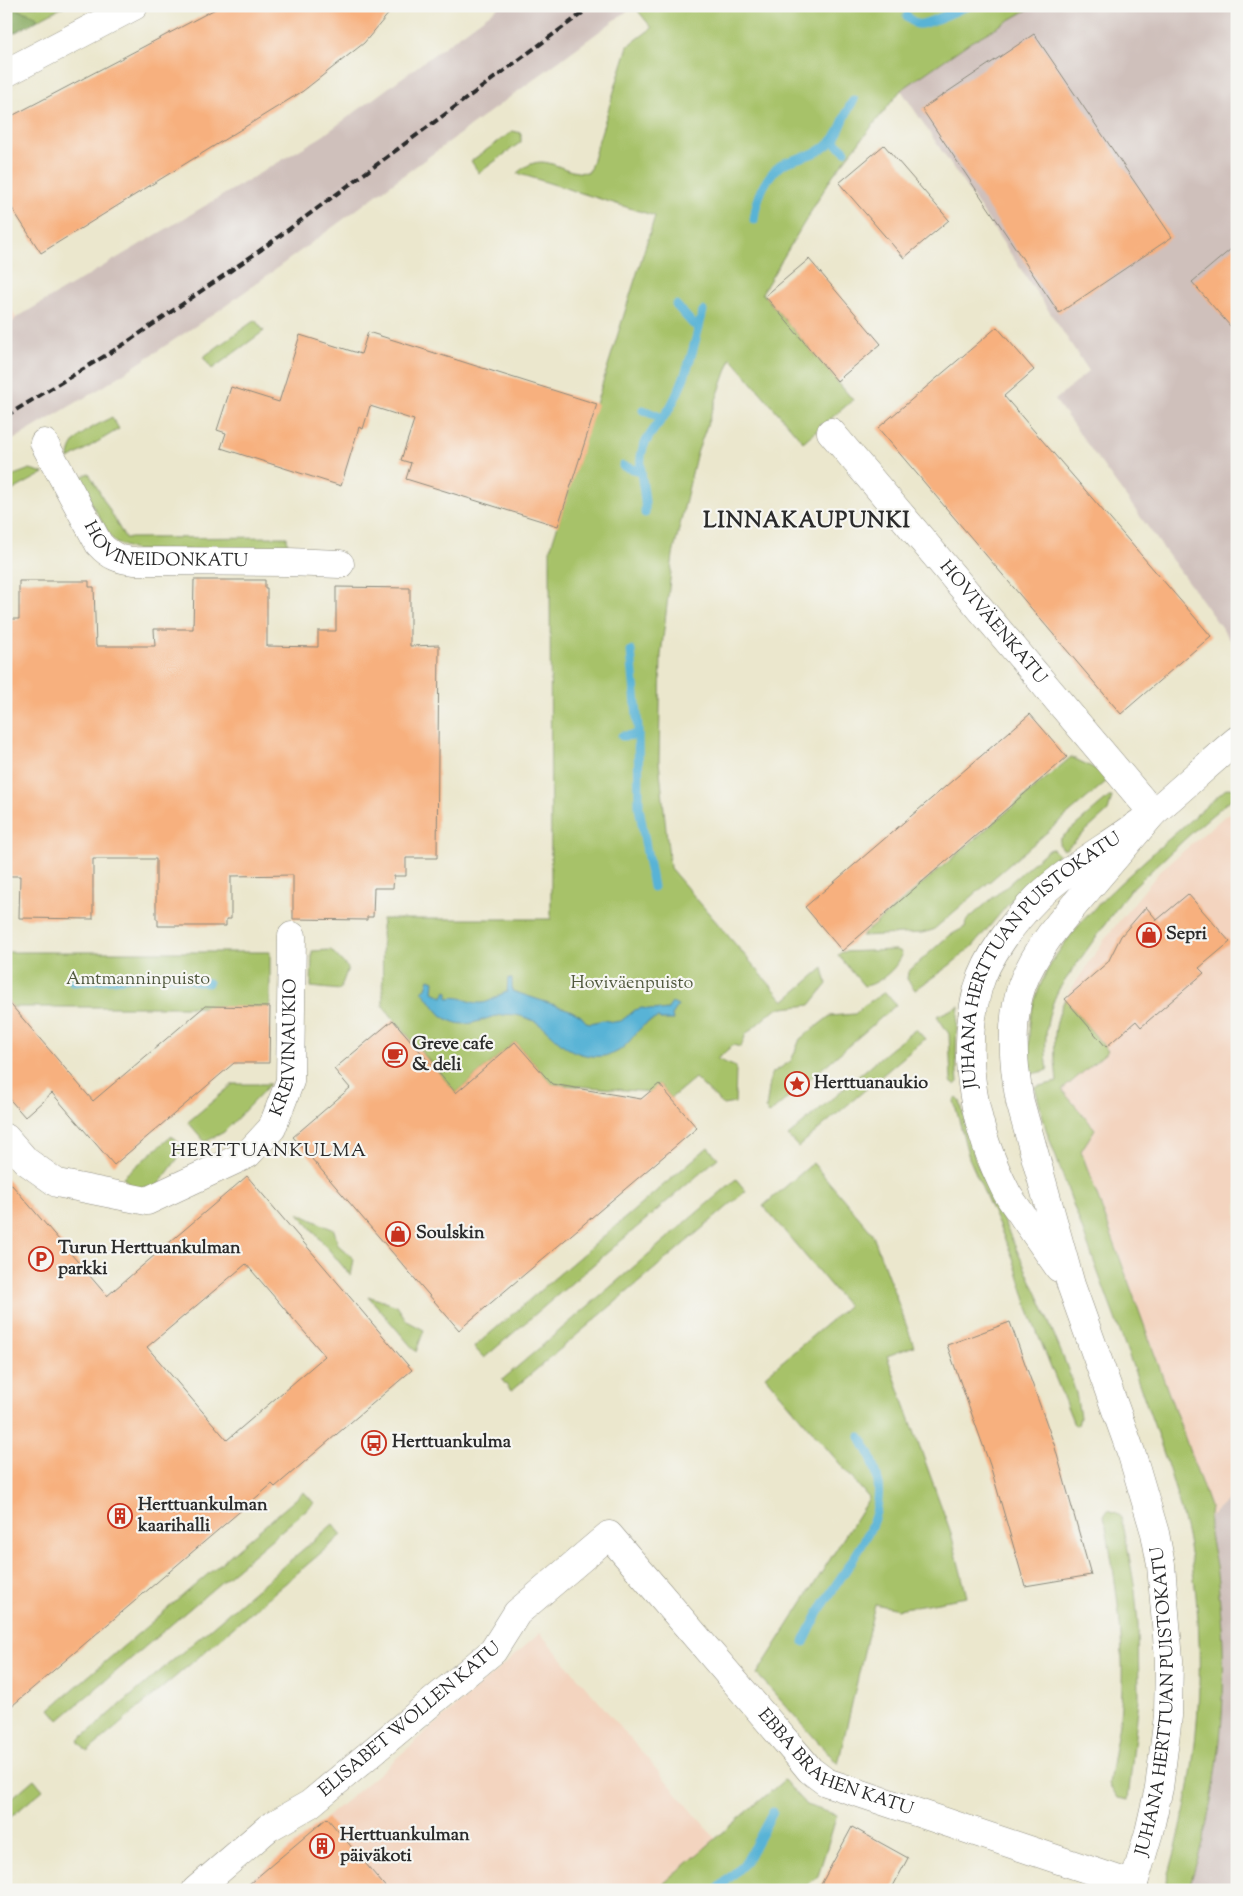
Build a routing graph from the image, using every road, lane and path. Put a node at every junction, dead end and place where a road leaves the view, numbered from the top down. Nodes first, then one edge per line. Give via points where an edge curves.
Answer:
1 (134, 6) edge
2 (6, 73) edge
3 (831, 432) dead end
4 (44, 443) dead end
5 (340, 564) dead end
6 (1237, 740) edge
7 (1153, 813) junction
8 (292, 936) dead end
9 (6, 1138) edge
10 (1071, 1285) junction
11 (609, 1535) joint
12 (1133, 1887) edge
13 (196, 1890) edge

1 - 2 street
3 - 7 street, HOVIVÄENKATU
4 - 5 street, HOVINEIDONKATU via 99,544 112,556 135,561
6 - 7 street, JUHANA HERTTUAN PUISTOKATU
7 - 10 street, JUHANA HERTTUAN PUISTOKATU via 1052,931 1030,968 1015,1013 1016,1082
7 - 10 street, JUHANA HERTTUAN PUISTOKATU via 1067,873 1039,897 1013,924 978,987 969,1063 990,1154 1008,1194
8 - 9 street, KREIVINAUKIO via 290,1081 272,1128 248,1154 147,1201 57,1183 26,1161
10 - 12 street, JUHANA HERTTUAN PUISTOKATU via 1143,1487 1156,1533 1162,1574 1169,1660 1166,1734 1159,1788
11 - 12 street, EBBA BRAHEN KATU via 800,1760 826,1782
11 - 13 street, ELISABET WOLLEN KATU via 517,1613 493,1651 310,1804 268,1828

